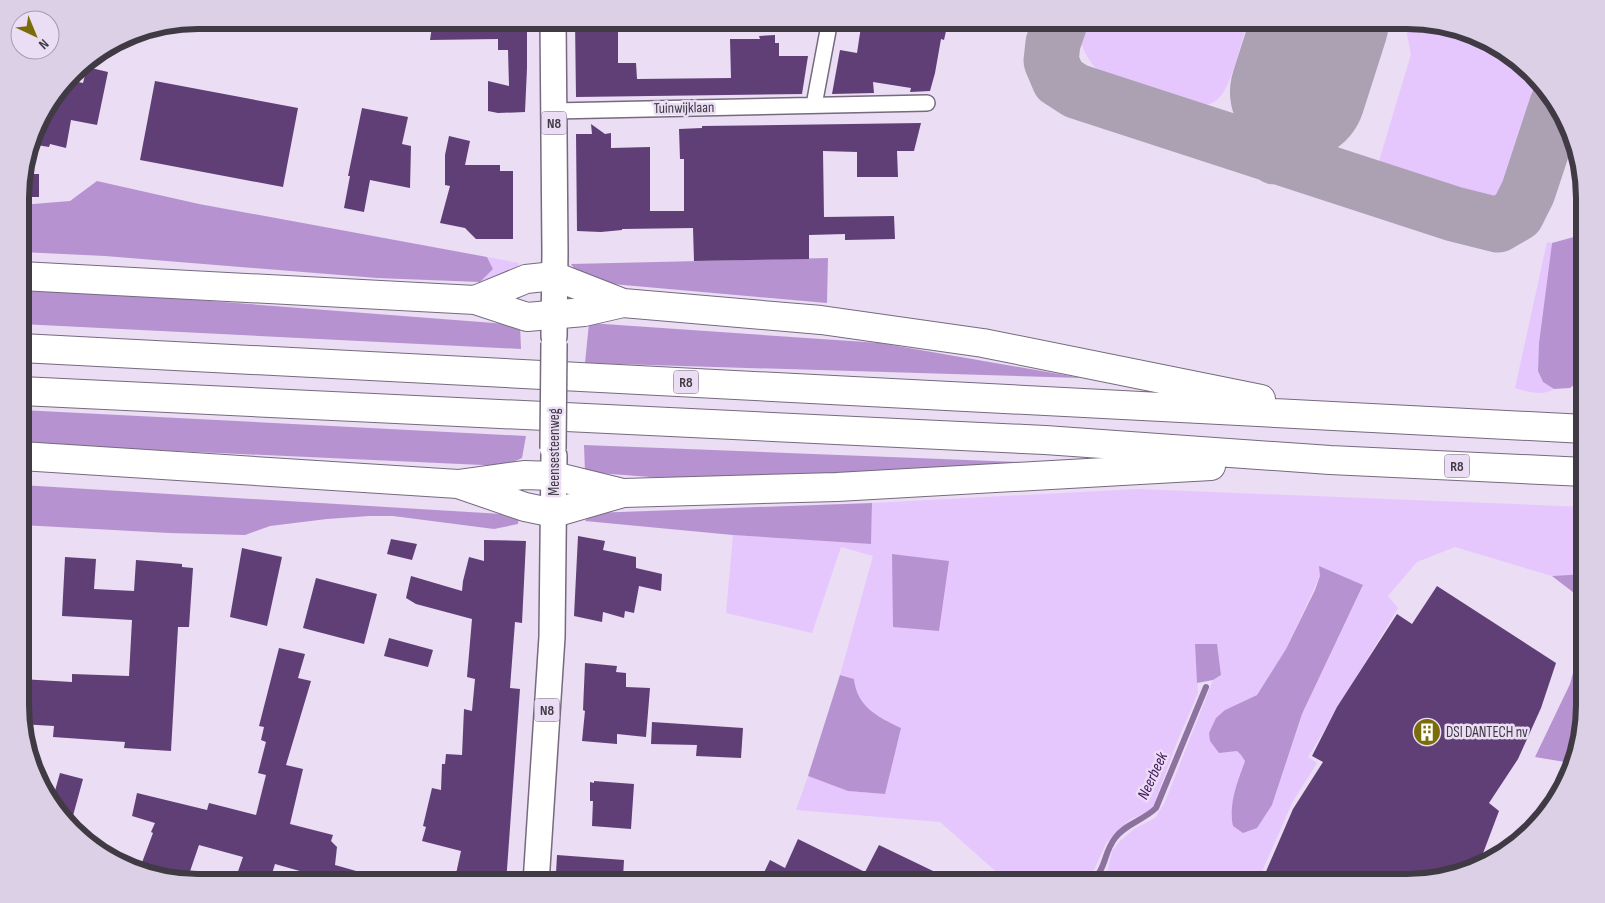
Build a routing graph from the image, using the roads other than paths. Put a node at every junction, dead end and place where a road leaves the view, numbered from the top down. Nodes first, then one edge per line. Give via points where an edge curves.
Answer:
1 (553, 29) edge
2 (828, 29) edge
3 (927, 103) dead end
4 (814, 105) junction
5 (554, 111) junction
6 (29, 276) edge
7 (554, 276) junction
8 (475, 300) junction
9 (623, 303) junction
10 (554, 315) junction
11 (29, 348) edge
12 (29, 391) edge
13 (1351, 417) junction
14 (1576, 429) edge
15 (29, 456) edge
16 (1330, 460) junction
17 (1576, 472) edge
18 (554, 476) junction
19 (458, 484) junction
20 (622, 493) junction
21 (554, 513) junction
22 (537, 874) edge

1 - 5 main road, Meensesteenweg / N8
2 - 4 street
3 - 4 street, Tuinwijklaan
4 - 5 street, Tuinwijklaan
5 - 7 main road, Meensesteenweg / N8
6 - 8 highway
7 - 8 highway via 526,279
7 - 9 highway
7 - 10 main road, Meensesteenweg / N8
8 - 10 highway via 527,317
9 - 10 highway
9 - 13 highway via 821,320 973,342
10 - 18 main road, Meensesteenweg / N8, bridge
11 - 13 highway, R8
12 - 16 highway, R8 via 1045,440
13 - 14 highway, R8
15 - 19 highway
16 - 17 highway, R8
16 - 20 highway via 837,486
18 - 19 highway via 524,475
18 - 20 highway
18 - 21 main road, Meensesteenweg / N8
19 - 21 highway via 524,507
20 - 21 highway
21 - 22 main road, Meensesteenweg / N8 via 552,637

